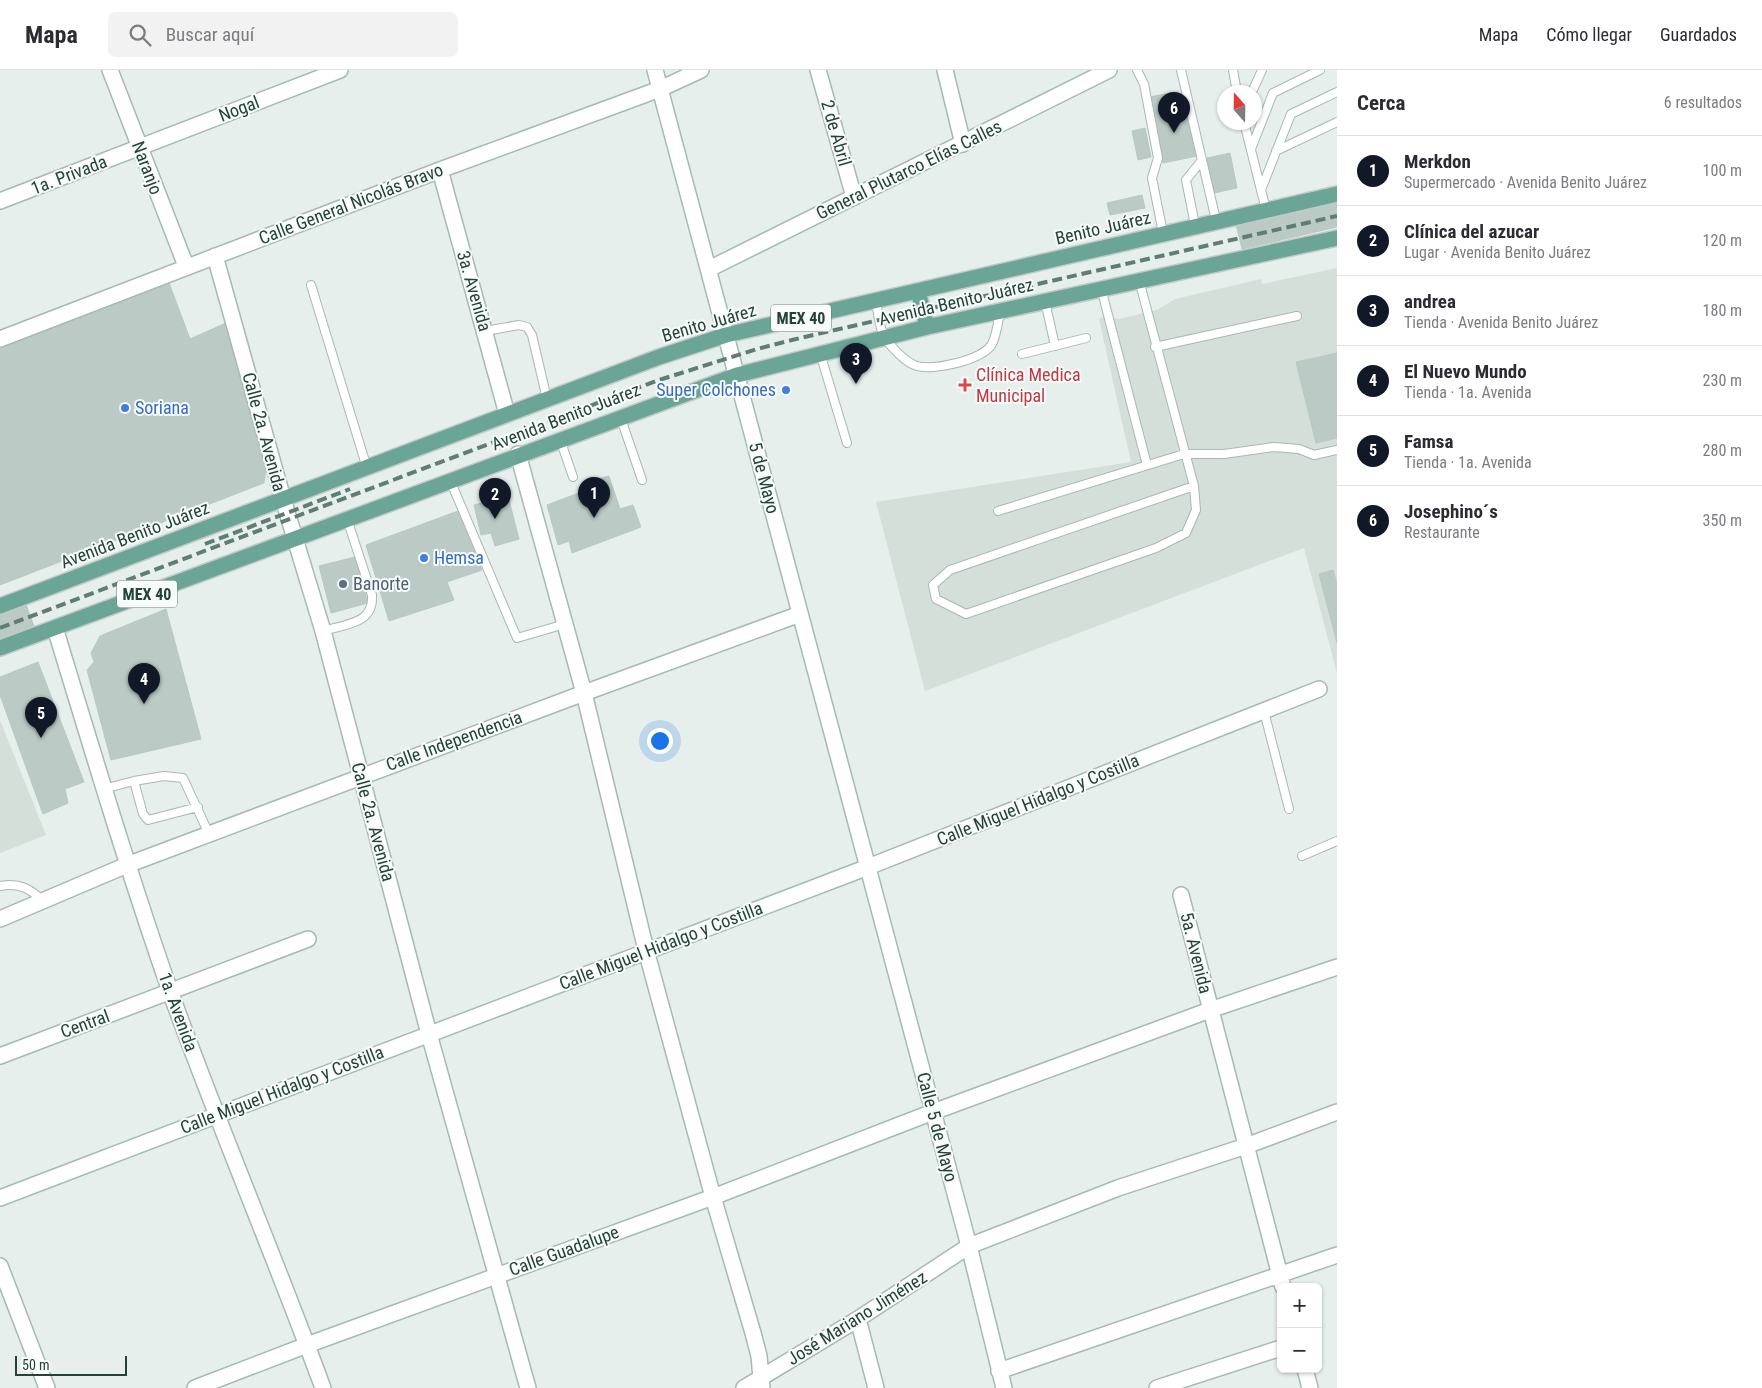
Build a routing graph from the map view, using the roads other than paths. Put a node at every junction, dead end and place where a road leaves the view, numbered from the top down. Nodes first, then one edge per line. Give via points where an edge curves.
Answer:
1 (110, 70) edge
2 (340, 70) edge
3 (655, 70) edge
4 (701, 70) edge
5 (818, 70) edge
6 (945, 70) edge
7 (1109, 70) edge
8 (1137, 70) edge
9 (1181, 70) edge
10 (1233, 70) edge
11 (1262, 70) edge
12 (1320, 70) edge
13 (1236, 85) edge
14 (1255, 85) edge
15 (660, 89) junction
16 (1337, 92) edge
17 (1337, 122) edge
18 (1246, 130) edge
19 (963, 144) junction
20 (139, 149) junction
21 (1251, 150) junction
22 (1276, 151) junction
23 (1202, 160) junction
24 (440, 170) junction
25 (1261, 190) junction
26 (1337, 194) edge
27 (854, 197) junction
28 (0, 202) edge
29 (1266, 210) junction
30 (1216, 220) junction
31 (1195, 226) junction
32 (1163, 233) junction
33 (1337, 238) edge
34 (215, 256) junction
35 (186, 266) junction
36 (709, 269) junction
37 (1139, 280) junction
38 (310, 285) dead end
39 (1102, 288) junction
40 (918, 291) junction
41 (876, 301) junction
42 (1045, 301) junction
43 (1000, 311) junction
44 (1297, 316) dead end
45 (927, 327) junction
46 (485, 331) junction
47 (726, 335) junction
48 (885, 338) junction
49 (1086, 338) dead end
50 (0, 339) edge
51 (1055, 346) junction
52 (1155, 347) junction
53 (820, 353) junction
54 (1022, 354) dead end
55 (737, 375) junction
56 (547, 399) junction
57 (507, 414) junction
58 (620, 416) junction
59 (560, 439) junction
60 (847, 443) dead end
61 (1337, 450) edge
62 (518, 454) junction
63 (1184, 454) junction
64 (1147, 465) junction
65 (367, 468) junction
66 (573, 477) dead end
67 (450, 480) junction
68 (642, 480) dead end
69 (1194, 486) junction
70 (282, 499) junction
71 (998, 511) dead end
72 (347, 519) junction
73 (294, 539) junction
74 (0, 606) edge
75 (800, 614) junction
76 (565, 624) junction
77 (55, 628) junction
78 (323, 631) junction
79 (0, 648) edge
80 (1319, 689) dead end
81 (584, 693) junction
82 (1264, 711) junction
83 (361, 776) junction
84 (134, 781) junction
85 (104, 789) junction
86 (198, 807) junction
87 (1289, 809) dead end
88 (209, 834) junction
89 (1337, 841) edge
90 (1302, 856) dead end
91 (126, 866) junction
92 (868, 867) junction
93 (0, 886) edge
94 (1181, 895) dead end
95 (45, 902) junction
96 (0, 919) edge
97 (308, 938) dead end
98 (646, 950) junction
99 (1337, 967) edge
100 (171, 992) junction
101 (1210, 1010) junction
102 (429, 1034) junction
103 (0, 1056) edge
104 (933, 1112) junction
105 (1337, 1112) edge
106 (216, 1116) junction
107 (1246, 1146) junction
108 (713, 1197) junction
109 (0, 1198) edge
110 (969, 1246) junction
111 (1337, 1256) edge
112 (0, 1266) edge
113 (495, 1275) junction
114 (1282, 1281) edge
115 (858, 1320) junction
116 (307, 1344) junction
117 (1277, 1349) edge
118 (999, 1371) junction
119 (1306, 1373) edge
120 (762, 1382) edge
121 (47, 1388) edge
122 (195, 1388) edge
123 (323, 1388) edge
124 (528, 1388) edge
125 (744, 1388) edge
126 (876, 1388) edge
127 (1004, 1388) edge
128 (1157, 1388) edge
129 (1310, 1388) edge

1 - 20 street, Naranjo
2 - 20 street, Nogal
3 - 15 street
4 - 15 street, Calle General Nicolás Bravo
5 - 27 street, 2 de Abril
6 - 19 street
7 - 19 street, General Plutarco Elías Calles
8 - 32 lane via 1144,84 1158,158 1152,178
9 - 23 lane
10 - 13 lane
11 - 14 lane
12 - 21 lane via 1273,93
15 - 24 street, Calle General Nicolás Bravo
15 - 36 street, 5 de Mayo
16 - 22 lane via 1291,114
17 - 22 lane
18 - 21 lane
19 - 27 street, General Plutarco Elías Calles
20 - 28 street, 1a. Privada
20 - 35 street, Naranjo
21 - 25 lane
22 - 25 lane
23 - 30 lane
23 - 31 lane via 1186,180
24 - 34 street, Calle General Nicolás Bravo
24 - 46 street, 3a. Avenida
25 - 29 lane
26 - 29 main road, Benito Juárez / MEX 40
27 - 36 street, General Plutarco Elías Calles
29 - 30 main road, Benito Juárez / MEX 40
30 - 31 main road, Benito Juárez / MEX 40
31 - 32 main road, Benito Juárez / MEX 40
32 - 40 main road, Benito Juárez / MEX 40
33 - 37 main road, Avenida Benito Juárez / MEX 40
34 - 35 street, Calle General Nicolás Bravo
34 - 70 street, Calle 2a. Avenida
35 - 50 street, Calle General Nicolás Bravo
36 - 47 street, 5 de Mayo
37 - 39 main road, Avenida Benito Juárez / MEX 40
37 - 52 lane
38 - 65 lane
39 - 42 main road, Avenida Benito Juárez / MEX 40
39 - 64 lane
40 - 41 main road, Benito Juárez / MEX 40
40 - 45 main road
41 - 47 main road, Benito Juárez / MEX 40
41 - 48 lane
42 - 43 main road, Avenida Benito Juárez / MEX 40
42 - 51 lane
43 - 45 main road, Avenida Benito Juárez / MEX 40
43 - 48 lane via 992,345 972,358 926,368 915,366
44 - 52 lane
45 - 48 main road, Avenida Benito Juárez / MEX 40
46 - 56 lane via 519,325 527,327
46 - 57 street, 3a. Avenida
47 - 55 street, 5 de Mayo
47 - 56 main road, Benito Juárez / MEX 40 via 659,356
48 - 53 main road, Avenida Benito Juárez / MEX 40
49 - 51 lane
51 - 54 lane
52 - 63 lane
53 - 55 main road, Avenida Benito Juárez / MEX 40
53 - 60 lane
55 - 58 main road, Avenida Benito Juárez / MEX 40
55 - 75 street, 5 de Mayo
56 - 57 main road, Benito Juárez / MEX 40
57 - 65 main road, Benito Juárez / MEX 40
58 - 59 main road, Avenida Benito Juárez / MEX 40
58 - 68 lane
59 - 62 main road, Avenida Benito Juárez / MEX 40
59 - 66 lane
61 - 63 lane via 1314,455 1274,447 1224,454
62 - 67 main road, Avenida Benito Juárez / MEX 40
62 - 76 street
63 - 64 lane
63 - 69 lane
64 - 71 lane
65 - 70 main road, Benito Juárez / MEX 40
67 - 72 main road, Avenida Benito Juárez / MEX 40
67 - 76 lane via 517,638
69 - 69 lane via 1196,510 1186,533 1156,548 966,614 936,599 933,585 950,570
70 - 73 street, Calle 2a. Avenida
70 - 74 main road, Avenida Benito Juárez / MEX 40
72 - 73 main road, Avenida Benito Juárez / MEX 40
72 - 78 lane via 373,606 360,620
73 - 77 main road, Avenida Benito Juárez / MEX 40
73 - 78 street, Calle 2a. Avenida
75 - 81 street, Calle Independencia
75 - 92 street, 5 de Mayo
76 - 81 street
77 - 79 main road, Avenida Benito Juárez / MEX 40
77 - 85 street, 1a. Avenida
78 - 83 street, Calle 2a. Avenida
80 - 82 street, Calle Miguel Hidalgo y Costilla
81 - 83 street, Calle Independencia
81 - 98 street
82 - 87 lane
82 - 92 street, Calle Miguel Hidalgo y Costilla
83 - 88 street, Calle Independencia
83 - 102 street, Calle 2a. Avenida
84 - 85 lane
84 - 86 lane via 164,776 183,778
84 - 86 lane via 142,814 148,820
85 - 91 street, 1a. Avenida
86 - 88 lane
88 - 91 street, Calle Independencia
89 - 90 lane
91 - 95 street, Calle Independencia
91 - 100 street, 1a. Avenida
92 - 98 street, Calle Miguel Hidalgo y Costilla
92 - 104 street, Calle 5 de Mayo
93 - 95 lane via 22,885
94 - 101 street, 5a. Avenida
95 - 96 street, Calle Independencia
97 - 100 street, Central
98 - 102 street, Calle Miguel Hidalgo y Costilla via 548,991
98 - 108 street
99 - 101 street, Calle Guadalupe
100 - 103 street, Central
100 - 106 street, 1a. Avenida
101 - 104 street, Calle Guadalupe
101 - 107 street, 5a. Avenida
102 - 106 street, Calle Miguel Hidalgo y Costilla
102 - 113 street, Calle 2a. Avenida
104 - 108 street, Calle Guadalupe
104 - 110 street, Calle 5 de Mayo
105 - 107 street, José Mariano Jiménez
106 - 109 street, Calle Miguel Hidalgo y Costilla
106 - 116 street, 1a. Avenida
107 - 110 street, José Mariano Jiménez via 1118,1188
107 - 114 street, 5a. Avenida
108 - 113 street, Calle Guadalupe
108 - 120 street via 753,1333
110 - 115 street, José Mariano Jiménez
110 - 118 street, Calle 5 de Mayo
111 - 114 street
112 - 121 street
113 - 116 street, Calle Guadalupe
113 - 124 street, Calle 2a. Avenida
114 - 118 street
115 - 120 street, José Mariano Jiménez
115 - 126 street
116 - 122 street, Calle Guadalupe
116 - 123 street, 1a. Avenida
117 - 128 street
118 - 127 street, Calle 5 de Mayo
119 - 129 street
120 - 125 street, José Mariano Jiménez

